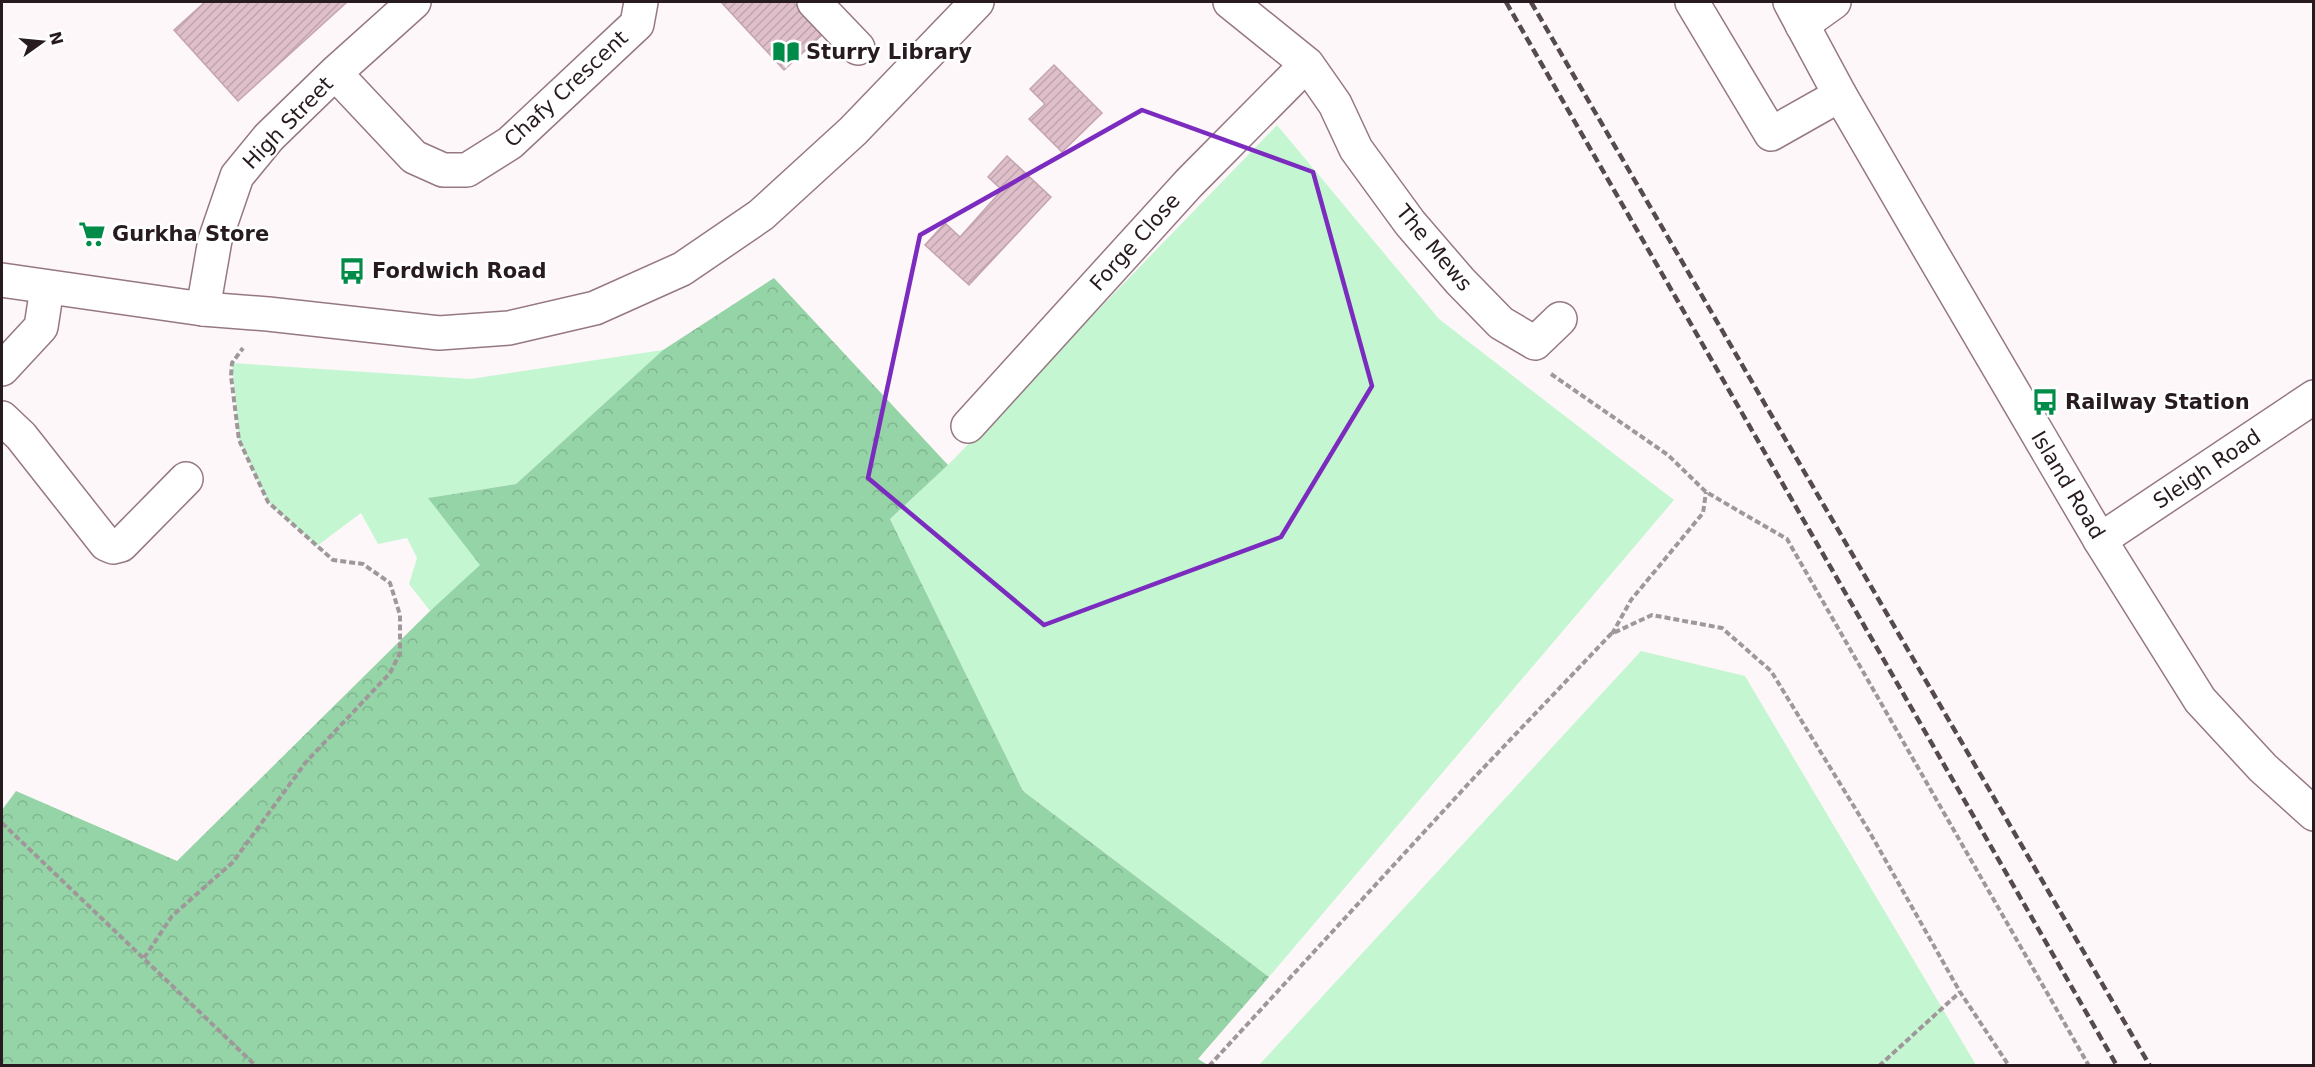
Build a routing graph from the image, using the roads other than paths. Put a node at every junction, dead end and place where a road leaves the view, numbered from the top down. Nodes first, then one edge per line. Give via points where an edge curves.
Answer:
1 (414, 2) edge
2 (641, 2) edge
3 (814, 2) edge
4 (977, 2) edge
5 (1230, 2) edge
6 (1692, 2) edge
7 (1834, 2) edge
8 (1796, 13) edge
9 (858, 48) dead end
10 (1307, 64) junction
11 (335, 73) junction
12 (1840, 94) junction
13 (2, 280) edge
14 (47, 288) junction
15 (203, 309) junction
16 (1560, 319) dead end
17 (2, 369) edge
18 (2313, 396) edge
19 (2, 418) edge
20 (968, 426) dead end
21 (186, 480) dead end
22 (2100, 540) junction
23 (2313, 814) edge

1 - 11 main road, High Street
2 - 11 main road, Chafy Crescent via 637,24 510,143 467,170 443,170 414,157
3 - 9 main road
4 - 15 main road via 853,131 761,215 682,269 595,308 509,328 439,333
5 - 10 main road
6 - 12 main road via 1771,134
7 - 8 main road
8 - 12 main road, Island Road
10 - 16 main road, The Mews via 1335,104 1356,149 1410,223 1501,323 1535,343
10 - 20 main road, Forge Close via 1178,175
11 - 15 main road, High Street via 269,138 237,176 215,240
12 - 22 main road, Island Road
13 - 14 main road
14 - 15 main road
14 - 17 main road via 41,327
18 - 22 main road, Sleigh Road
19 - 21 main road via 21,436 106,544 113,547 121,545
22 - 23 main road, Island Road via 2200,700 2263,768

